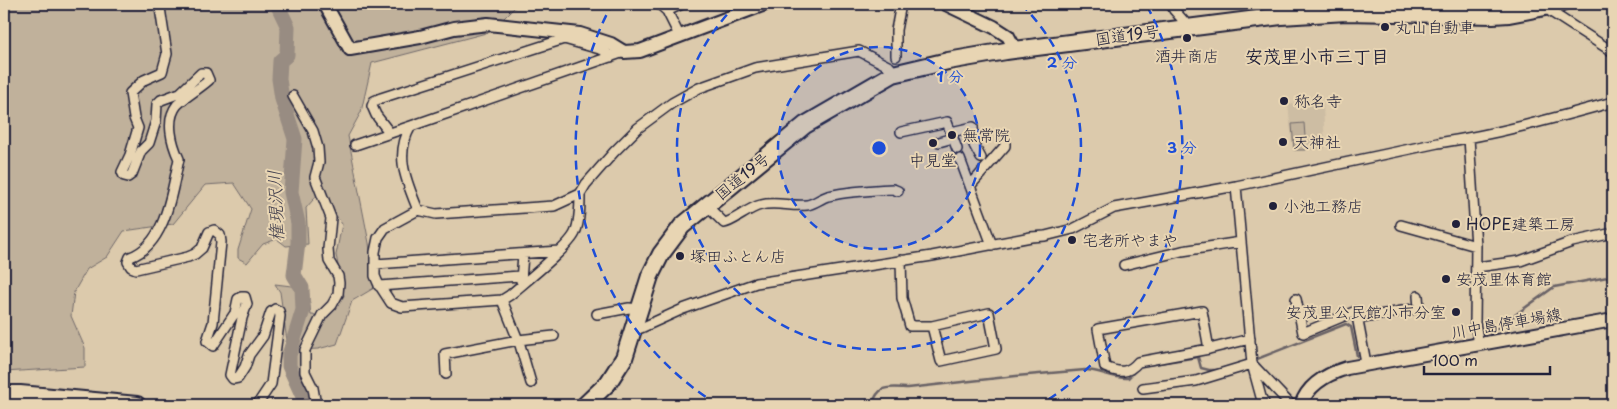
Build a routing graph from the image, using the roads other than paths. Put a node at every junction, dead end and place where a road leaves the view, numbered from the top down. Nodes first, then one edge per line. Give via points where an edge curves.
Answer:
1 (162, 4) edge
2 (325, 4) edge
3 (658, 4) edge
4 (682, 4) edge
5 (766, 4) edge
6 (901, 4) edge
7 (946, 4) edge
8 (1171, 4) edge
9 (1554, 5) edge
10 (667, 10) junction
11 (1189, 27) junction
12 (680, 37) junction
13 (1015, 49) junction
14 (624, 52) junction
15 (1613, 52) edge
16 (896, 56) dead end
17 (611, 57) junction
18 (893, 74) junction
19 (293, 96) dead end
20 (1613, 102) edge
21 (411, 126) junction
22 (389, 132) junction
23 (901, 132) dead end
24 (952, 135) junction
25 (1005, 138) dead end
26 (1470, 138) junction
27 (939, 142) dead end
28 (354, 145) dead end
29 (957, 149) dead end
30 (981, 158) dead end
31 (960, 159) dead end
32 (970, 186) junction
33 (1236, 186) junction
34 (898, 190) dead end
35 (580, 194) junction
36 (706, 205) junction
37 (418, 210) junction
38 (1401, 225) dead end
39 (1613, 233) edge
40 (1241, 242) junction
41 (992, 245) junction
42 (1476, 246) junction
43 (559, 251) junction
44 (523, 254) junction
45 (901, 260) junction
46 (376, 264) junction
47 (1124, 265) dead end
48 (1477, 268) junction
49 (520, 276) junction
50 (380, 286) junction
51 (521, 286) junction
52 (1418, 296) dead end
53 (1296, 299) dead end
54 (502, 300) junction
55 (639, 309) junction
56 (597, 314) dead end
57 (1358, 319) junction
58 (1613, 320) edge
59 (932, 326) junction
60 (634, 329) junction
61 (554, 336) dead end
62 (1250, 339) junction
63 (518, 340) junction
64 (1479, 344) junction
65 (1209, 349) junction
66 (1366, 363) junction
67 (1252, 364) junction
68 (446, 374) dead end
69 (531, 383) dead end
70 (1143, 388) dead end
71 (4, 394) edge
72 (137, 405) edge
73 (257, 405) edge
74 (316, 405) edge
75 (585, 405) edge
76 (1265, 405) edge
77 (1291, 405) edge
78 (1300, 405) edge

1 - 73 street via 167,54 162,72 144,80 130,93 138,128 122,172 124,176 132,174 141,151 149,142 156,121 157,104 180,93 201,73 206,73 209,80 173,112 171,136 180,159 168,208 148,247 130,257 128,262 136,269 188,257 202,248 210,232 214,230 220,235 213,323 207,340 213,346 235,313 238,299 245,297 247,304 230,374 233,379 238,378 263,336 271,312 279,311 271,384
2 - 14 main road via 350,49 488,24 580,34
3 - 10 street
4 - 10 street
5 - 12 main road
6 - 16 street
7 - 13 main road via 1008,36
8 - 11 street
9 - 11 highway, 国道19号 via 1493,16 1327,13
9 - 15 street via 1551,12
10 - 12 street
11 - 13 highway, 国道19号
12 - 14 main road via 640,51
13 - 18 highway, 国道19号
14 - 17 street
17 - 21 street
17 - 22 street via 603,50 564,39 381,98 372,106
18 - 35 street via 890,67 859,51 755,68 699,88 638,128 606,160
18 - 36 highway, 国道19号 via 805,125
19 - 74 street via 313,131 318,148 315,177 331,218 329,261 339,283 338,294 322,315 305,350 305,372 313,388
20 - 26 street
21 - 22 street
21 - 37 street via 401,150 409,188
22 - 28 street
23 - 24 street via 947,122
24 - 27 street
24 - 29 street
24 - 30 street via 973,127 974,146
25 - 32 street via 1005,146
26 - 33 street
26 - 42 street
31 - 32 street
32 - 41 street
33 - 40 street
33 - 41 street via 1114,208 1073,229
34 - 36 street via 850,192 807,205 769,202 754,206 729,223 724,223
35 - 37 street via 554,206 436,214
35 - 43 street via 575,233
36 - 55 highway, 国道19号 via 682,226 661,254
37 - 46 street via 385,228 378,238
38 - 42 street
39 - 48 street via 1572,242 1520,261
40 - 47 street via 1182,251
40 - 62 street
41 - 45 street
42 - 48 street
43 - 44 street
43 - 51 street
44 - 46 street
44 - 49 street
45 - 59 street via 902,298 910,326
45 - 60 street via 756,284
46 - 50 street via 375,276
48 - 64 street via 1475,324
49 - 50 street
49 - 51 street
50 - 54 street via 391,303 402,307
51 - 54 street
52 - 57 street via 1419,308
53 - 57 street via 1303,332 1356,311
54 - 63 street
55 - 56 street
55 - 60 highway, 国道19号
57 - 66 street
58 - 64 main road, 川中島停車場線
59 - 59 street via 989,313 996,349 941,361
60 - 75 highway, 国道19号 via 619,368
61 - 63 street
62 - 65 street
62 - 67 street
63 - 68 street via 445,354
63 - 69 street
64 - 66 main road, 川中島停車場線
65 - 65 street via 1138,362 1132,370 1115,371 1104,367 1098,329 1202,311
66 - 78 main road, 川中島停車場線 via 1323,377 1312,386
67 - 70 street via 1196,381
67 - 76 street
67 - 77 street
71 - 72 highway

